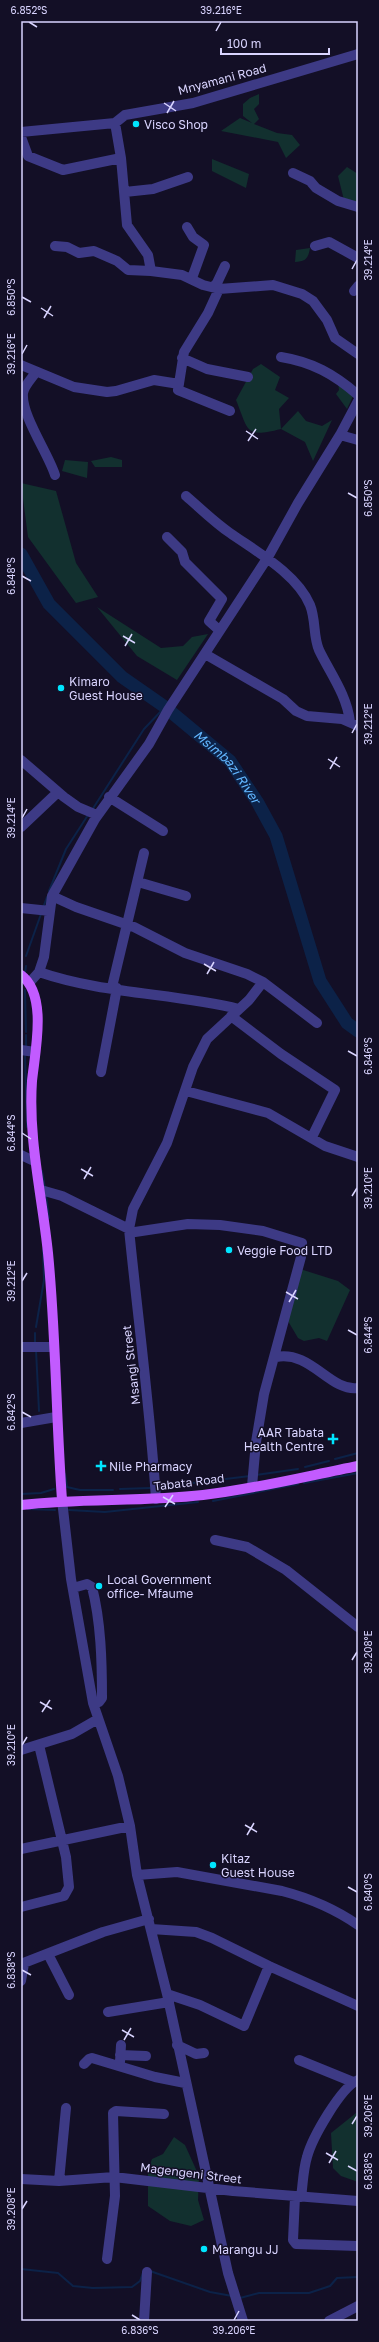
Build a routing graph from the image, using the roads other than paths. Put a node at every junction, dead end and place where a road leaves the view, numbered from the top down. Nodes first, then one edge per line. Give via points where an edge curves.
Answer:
1 (358, 54) edge
2 (116, 122) junction
3 (21, 132) edge
4 (21, 137) edge
5 (122, 158) junction
6 (293, 173) dead end
7 (188, 177) dead end
8 (125, 192) junction
9 (358, 207) edge
10 (188, 227) dead end
11 (54, 246) dead end
12 (315, 246) dead end
13 (358, 258) edge
14 (225, 266) dead end
15 (151, 271) junction
16 (192, 278) junction
17 (216, 288) junction
18 (358, 354) edge
19 (281, 357) dead end
20 (182, 358) junction
21 (21, 365) edge
22 (36, 372) junction
23 (248, 377) dead end
24 (179, 384) junction
25 (358, 395) edge
26 (358, 401) edge
27 (230, 411) dead end
28 (24, 414) edge
29 (340, 435) junction
30 (358, 440) edge
31 (55, 475) dead end
32 (186, 496) dead end
33 (167, 537) dead end
34 (268, 557) junction
35 (219, 630) junction
36 (205, 654) junction
37 (354, 718) edge
38 (21, 760) edge
39 (58, 792) junction
40 (108, 797) junction
41 (97, 815) junction
42 (22, 825) edge
43 (163, 831) dead end
44 (144, 853) dead end
45 (138, 882) junction
46 (52, 896) junction
47 (186, 896) dead end
48 (21, 908) edge
49 (50, 911) junction
50 (128, 924) junction
51 (39, 972) junction
52 (21, 975) edge
53 (30, 982) junction
54 (263, 982) junction
55 (114, 988) junction
56 (239, 1009) junction
57 (231, 1016) junction
58 (317, 1023) dead end
59 (21, 1050) edge
60 (35, 1052) junction
61 (101, 1072) dead end
62 (186, 1091) junction
63 (312, 1137) junction
64 (21, 1155) edge
65 (358, 1156) edge
66 (34, 1160) junction
67 (41, 1190) junction
68 (128, 1229) junction
69 (21, 1347) edge
70 (54, 1347) junction
71 (276, 1357) junction
72 (358, 1388) edge
73 (56, 1417) junction
74 (21, 1422) edge
75 (358, 1466) edge
76 (252, 1486) junction
77 (156, 1499) junction
78 (62, 1500) junction
79 (21, 1505) edge
80 (216, 1540) dead end
81 (73, 1588) junction
82 (358, 1627) edge
83 (93, 1703) junction
84 (98, 1719) junction
85 (39, 1745) junction
86 (21, 1750) edge
87 (130, 1826) junction
88 (62, 1841) junction
89 (21, 1849) edge
90 (137, 1875) junction
91 (21, 1907) edge
92 (149, 1919) junction
93 (358, 1925) edge
94 (151, 1929) junction
95 (48, 1954) junction
96 (22, 1964) edge
97 (269, 1966) junction
98 (21, 1981) edge
99 (69, 1995) dead end
100 (168, 1998) junction
101 (358, 2006) edge
102 (108, 2012) dead end
103 (177, 2045) junction
104 (204, 2054) dead end
105 (146, 2056) dead end
106 (299, 2060) dead end
107 (84, 2064) dead end
108 (120, 2066) junction
109 (355, 2081) edge
110 (185, 2082) junction
111 (66, 2108) dead end
112 (164, 2114) dead end
113 (114, 2177) junction
114 (21, 2179) edge
115 (59, 2181) junction
116 (210, 2189) junction
117 (298, 2197) junction
118 (358, 2201) edge
119 (358, 2246) edge
120 (107, 2259) dead end
121 (147, 2272) dead end
122 (358, 2306) edge
123 (144, 2321) edge
124 (243, 2321) edge
125 (329, 2321) edge

1 - 2 street, Mnyamani Road via 193,103 125,115
2 - 3 street, Mnyamani Road
2 - 5 street
4 - 5 street via 28,156 55,168 66,170
5 - 8 street
6 - 9 street via 310,181 316,188 338,201
7 - 8 street via 153,189
8 - 15 street via 127,225 148,256
10 - 16 street via 193,237 204,245
11 - 15 street via 67,247 79,254 94,250 117,261 128,270
12 - 13 street via 329,242
14 - 17 street
15 - 16 street
16 - 17 street
17 - 18 street via 273,285 302,294 313,300 335,338
17 - 20 street
19 - 25 street via 301,360 328,371
20 - 23 street via 207,369
20 - 24 street
21 - 22 street
22 - 24 street via 74,387 107,392 154,380
22 - 28 street via 23,393
24 - 27 street via 178,391
26 - 29 street
28 - 31 street
29 - 30 street
29 - 34 street
32 - 34 street via 229,533
33 - 35 street via 182,552 185,562 222,599 209,621
34 - 35 street
34 - 37 street via 272,564 294,582 310,605 315,626 315,641
35 - 36 street
36 - 37 street via 283,699 296,711 307,716
36 - 40 street via 149,744
38 - 39 street
39 - 41 street via 78,807
39 - 42 street
40 - 41 street
40 - 43 street
41 - 46 street
44 - 45 street
45 - 47 street
45 - 50 street
46 - 49 street
46 - 50 street via 76,907
48 - 49 street
49 - 51 street via 48,938
50 - 54 street via 185,953 229,967
50 - 55 street
51 - 53 street
51 - 55 street
52 - 53 main road
53 - 60 main road via 37,1000 38,1013
54 - 56 street
54 - 58 street
55 - 56 street via 211,1002
55 - 61 street
56 - 57 street
57 - 62 street via 207,1040
57 - 63 street via 335,1090
59 - 60 street
60 - 66 main road via 32,1112
62 - 63 street via 268,1113
62 - 68 street via 167,1143 133,1209
63 - 65 street via 325,1146
64 - 66 street
66 - 67 main road
67 - 68 street via 62,1196
67 - 70 main road
68 - 71 street via 135,1232 188,1224 220,1225 263,1231 302,1243 301,1257
68 - 77 street, Msangi Street via 150,1420
69 - 70 street
70 - 73 main road
71 - 72 street via 285,1355 301,1358 344,1385
71 - 76 street via 264,1394
73 - 74 street
73 - 78 main road
75 - 76 main road, Tabata Road
76 - 77 main road, Tabata Road via 204,1495
77 - 78 main road, Tabata Road
78 - 79 main road, Tabata Road
78 - 81 street
80 - 82 street via 247,1547 286,1570
81 - 83 street
81 - 83 street via 87,1584 92,1588 95,1598 102,1698 99,1702
83 - 84 street
84 - 85 street via 72,1734
84 - 87 street via 118,1776
85 - 86 street
85 - 88 street
87 - 88 street
87 - 90 street
88 - 89 street
88 - 91 street via 69,1887 67,1892 64,1896
90 - 92 street
90 - 93 street via 177,1872 282,1891 327,1907
92 - 94 street
92 - 95 street via 103,1932
94 - 97 street via 196,1932 231,1946
94 - 100 street
95 - 96 street
95 - 99 street
96 - 98 street
97 - 100 street via 244,2026 200,2005
97 - 101 street
100 - 102 street
100 - 103 street
103 - 104 street via 196,2054
103 - 110 street
105 - 108 street via 121,2050
106 - 109 street
107 - 108 street via 92,2058
108 - 110 street via 155,2078
109 - 117 street via 337,2102 310,2148
110 - 116 street
111 - 115 street
112 - 113 street via 116,2111 113,2113
113 - 115 street, Magengeni Street
113 - 116 street, Magengeni Street
113 - 120 street via 115,2196
114 - 115 street, Magengeni Street
116 - 117 street, Magengeni Street
116 - 124 street via 228,2272
117 - 118 street, Magengeni Street
117 - 119 street via 293,2240 296,2244
121 - 123 street
122 - 125 street

